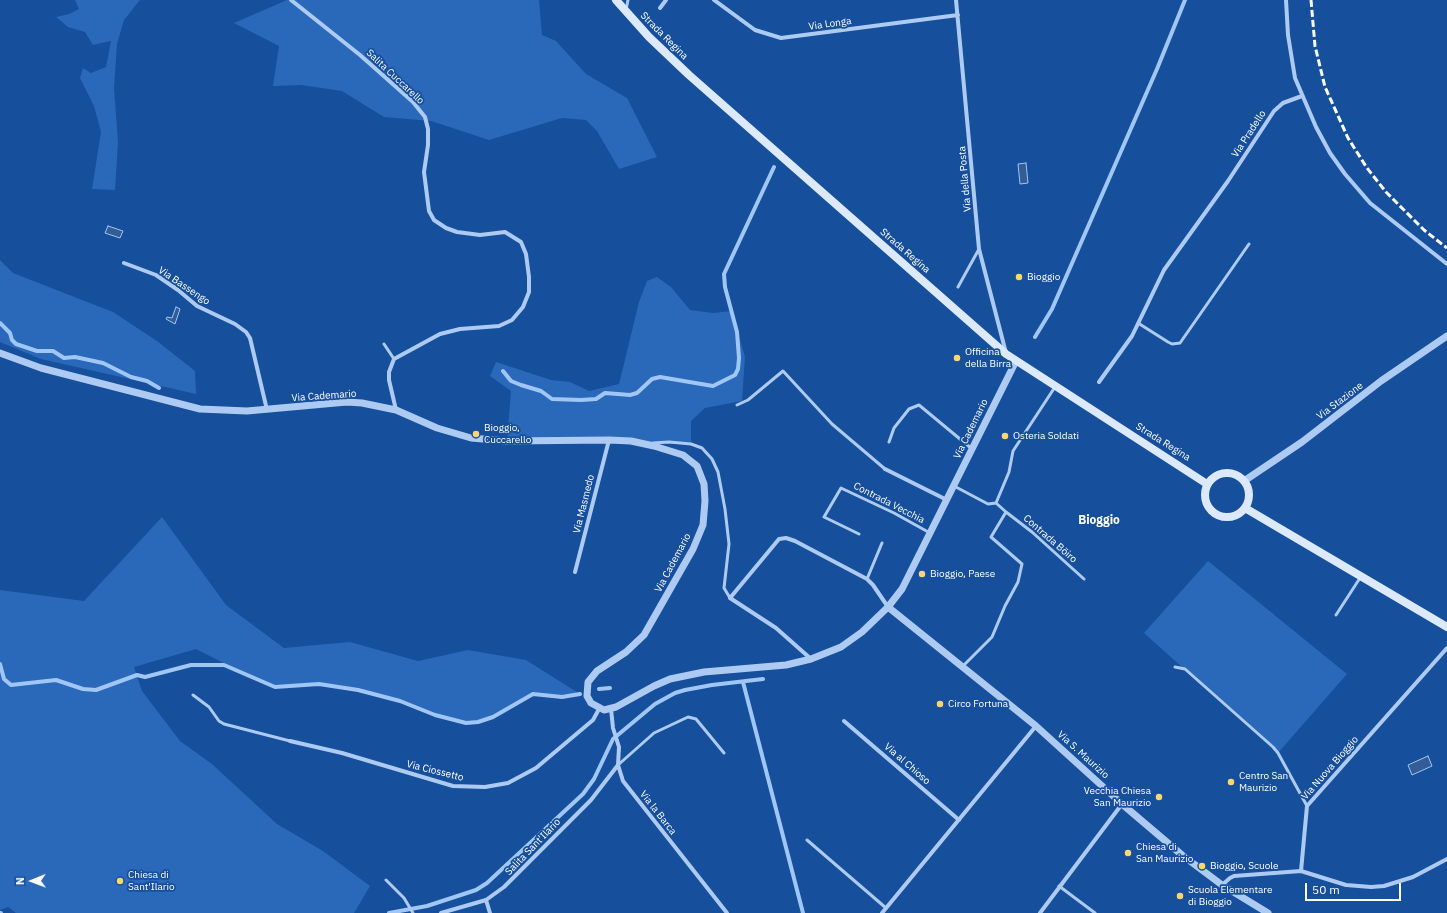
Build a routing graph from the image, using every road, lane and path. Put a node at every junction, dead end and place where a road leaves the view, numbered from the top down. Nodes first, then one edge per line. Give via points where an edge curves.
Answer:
1 (291, 0) edge
2 (616, 0) edge
3 (628, 0) edge
4 (666, 0) edge
5 (714, 0) edge
6 (956, 0) edge
7 (1286, 0) edge
8 (660, 8) dead end
9 (625, 12) junction
10 (958, 15) junction
11 (1302, 96) junction
12 (1249, 244) dead end
13 (979, 249) junction
14 (124, 263) dead end
15 (1447, 264) edge
16 (958, 287) dead end
17 (1138, 323) junction
18 (1447, 336) edge
19 (384, 344) dead end
20 (0, 353) edge
21 (1006, 354) junction
22 (394, 359) junction
23 (1016, 361) junction
24 (1099, 382) dead end
25 (1055, 387) junction
26 (737, 405) dead end
27 (267, 410) junction
28 (396, 410) junction
29 (609, 440) junction
30 (889, 442) dead end
31 (645, 444) junction
32 (972, 449) junction
33 (885, 469) joint
34 (1244, 481) junction
35 (1207, 484) junction
36 (954, 486) junction
37 (947, 500) junction
38 (996, 503) junction
39 (1245, 508) junction
40 (1006, 512) junction
41 (930, 533) junction
42 (859, 534) dead end
43 (882, 543) dead end
44 (575, 572) dead end
45 (1361, 576) junction
46 (867, 579) junction
47 (1084, 579) dead end
48 (730, 598) junction
49 (888, 607) junction
50 (1336, 615) dead end
51 (1447, 627) edge
52 (1447, 648) edge
53 (811, 659) junction
54 (963, 666) junction
55 (1175, 666) dead end
56 (193, 695) dead end
57 (599, 709) junction
58 (611, 709) junction
59 (844, 721) dead end
60 (1036, 726) junction
61 (290, 741) joint
62 (724, 753) dead end
63 (618, 766) junction
64 (1122, 804) junction
65 (1307, 806) junction
66 (959, 820) junction
67 (807, 840) dead end
68 (1447, 860) edge
69 (1301, 871) junction
70 (386, 880) dead end
71 (1059, 886) junction
72 (1222, 886) junction
73 (486, 900) junction
74 (886, 908) junction
75 (413, 913) edge
76 (441, 913) edge
77 (490, 913) edge
78 (727, 913) edge
79 (882, 913) edge
80 (1040, 913) edge
81 (1095, 913) edge
82 (1268, 913) edge

1 - 22 street, Salita Cuccarello via 360,55 425,117 428,145 424,172 429,211 434,220 458,232 480,235 505,232 521,242 526,254 529,292 523,307 512,320 499,326 460,329 440,334
2 - 9 main road, Strada Regina
3 - 9 lane
4 - 8 street
5 - 10 street, Via Longa via 755,30 781,38
6 - 10 street, Via della Posta
7 - 11 street via 1291,62
9 - 21 main road, Strada Regina via 689,75
10 - 13 street, Via della Posta
11 - 15 street via 1330,154 1358,190 1370,203
11 - 17 street, Via Pradello via 1283,103 1274,111 1164,270
12 - 17 lane via 1180,343 1168,342
13 - 16 lane
13 - 21 street, Via della Posta
14 - 27 street, Via Bassengo via 156,275 197,306 246,332 250,338
17 - 24 street, Via Pradello via 1124,349
18 - 34 street, Via Stazione
19 - 22 lane
20 - 27 street, Via Cademario via 41,368 190,408
21 - 23 main road, Strada Regina
22 - 28 street via 388,380
23 - 25 main road, Strada Regina
23 - 32 street, Via Cademario
25 - 35 main road, Strada Regina
25 - 38 lane via 1013,451 1009,472
26 - 33 lane via 748,400 782,371 785,372 832,424
27 - 28 street, Via Cademario via 347,402
28 - 29 street, Via Cademario via 437,428 478,439
29 - 31 street, Via Cademario
29 - 44 street, Via Masmedo
30 - 32 lane via 894,428 909,409 919,405
31 - 48 lane via 691,444 702,448 712,459 718,472 729,544 724,588
31 - 57 street, Via Cademario via 683,455 696,466 704,484 703,525 693,549 644,635 626,652 597,671 588,682 587,696 591,704
32 - 36 street, Via Cademario
33 - 37 street
34 - 35 main road via 1232,473 1225,473 1218,474
34 - 39 main road via 1249,494
35 - 39 main road via 1204,497 1214,514 1220,517 1234,517
36 - 37 street, Via Cademario
36 - 38 lane via 988,504
37 - 41 street, Via Cademario
38 - 40 lane, Contrada Böiro
39 - 45 main road
40 - 47 lane, Contrada Böiro
40 - 54 lane via 992,537 1022,564 1018,582 992,637
41 - 42 lane, Contrada Vecchia via 841,488 824,517
41 - 49 street, Via Cademario via 902,589
43 - 46 lane
45 - 50 lane
45 - 51 main road
46 - 48 street via 795,541 782,538 776,541
46 - 49 street
48 - 53 street via 776,628
49 - 53 street, Via Cademario via 853,639 829,653
49 - 54 street, Via S. Maurizio
52 - 65 street, Via Nuova Bioggio
53 - 58 street, Via Cademario via 782,666 704,672 670,679
54 - 60 street, Via S. Maurizio
55 - 65 lane via 1185,669 1273,747
56 - 61 lane via 209,707 224,724
57 - 58 street, Via Cademario
57 - 61 street, Via Ciossetto via 593,720 536,768 508,783 485,787 454,786 342,753
58 - 63 street, Via la Barca via 618,742
59 - 66 street, Via al Chioso
60 - 64 street, Via S. Maurizio
60 - 66 street
62 - 63 lane via 696,719 688,717 654,734
63 - 73 street, Salita Sant'Ilario via 590,800 504,887
63 - 78 street, Via la Barca via 623,781
64 - 71 street
64 - 72 street, Via S. Maurizio
65 - 69 street, Via Nuova Bioggio
66 - 74 street
67 - 74 lane
68 - 69 street via 1413,877 1384,886 1371,887 1346,884
69 - 72 street via 1234,876
70 - 75 lane via 405,900
71 - 80 street
71 - 81 lane
72 - 82 street, Via S. Maurizio
73 - 76 street, Salita Sant'Ilario
73 - 77 street
74 - 79 street

